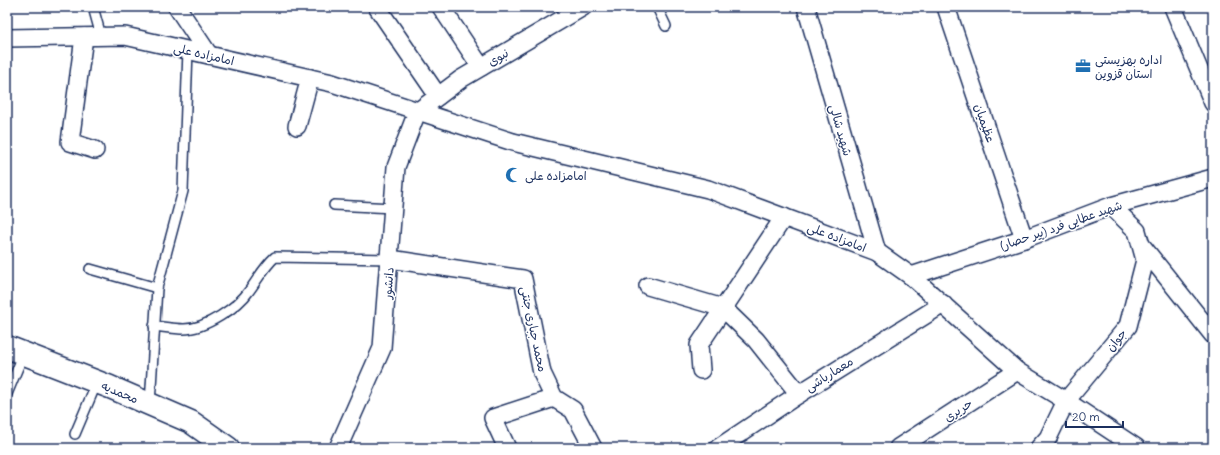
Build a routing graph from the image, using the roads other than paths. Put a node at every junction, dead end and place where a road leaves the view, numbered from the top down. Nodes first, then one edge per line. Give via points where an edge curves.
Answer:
1 (93, 7) edge
2 (178, 7) edge
3 (377, 7) edge
4 (441, 7) edge
5 (583, 7) edge
6 (657, 7) edge
7 (806, 7) edge
8 (946, 7) edge
9 (1173, 7) edge
10 (666, 26) dead end
11 (93, 36) junction
12 (7, 38) edge
13 (188, 50) junction
14 (209, 55) junction
15 (481, 67) junction
16 (310, 78) junction
17 (438, 96) junction
18 (1213, 103) edge
19 (417, 112) junction
20 (297, 126) dead end
21 (95, 150) dead end
22 (1213, 178) edge
23 (334, 205) dead end
24 (1111, 206) junction
25 (393, 208) junction
26 (784, 217) junction
27 (1024, 239) junction
28 (1140, 244) junction
29 (877, 252) junction
30 (390, 259) junction
31 (90, 269) dead end
32 (911, 276) junction
33 (648, 286) dead end
34 (157, 288) junction
35 (943, 304) junction
36 (723, 308) junction
37 (154, 326) junction
38 (1213, 335) edge
39 (16, 350) edge
40 (701, 370) dead end
41 (1017, 371) junction
42 (97, 382) junction
43 (7, 394) edge
44 (799, 394) junction
45 (554, 398) junction
46 (1066, 401) junction
47 (150, 404) junction
48 (75, 434) dead end
49 (1048, 445) edge
50 (228, 448) edge
51 (338, 448) edge
52 (506, 448) edge
53 (593, 448) edge
54 (718, 448) edge
55 (898, 448) edge
56 (1137, 448) edge

1 - 11 lane
2 - 14 street
3 - 17 street
4 - 15 street
5 - 15 street, نبوی
6 - 10 lane
7 - 29 street, شهید شالی
8 - 27 street, عظیمیان
9 - 18 street
11 - 12 street, امامزاده علی
11 - 13 street, امامزاده علی via 125,36
11 - 21 street via 70,142
13 - 14 street, امامزاده علی
13 - 34 lane via 183,191
14 - 16 street, امامزاده علی
15 - 17 street, نبوی
16 - 19 street, امامزاده علی
16 - 20 street
17 - 19 street, نبوی
19 - 25 street, دانشور via 396,167
19 - 26 street, امامزاده علی via 558,154 708,189
22 - 24 street, شهید عطایی فرد (پیر حصار)
23 - 25 lane
24 - 27 street, شهید عطایی فرد (پیر حصار)
24 - 28 street, جوان via 1137,231
25 - 30 street, دانشور
26 - 29 street, امامزاده علی
26 - 36 street
27 - 32 street, شهید عطایی فرد (پیر حصار)
28 - 38 street, جوان
28 - 46 street, جوان via 1145,260 1128,326
29 - 32 street, امامزاده علی
30 - 37 lane via 275,257 266,265 248,293 226,313 204,324 186,329
30 - 45 street, محمد جباری جنتی via 523,279 542,373
30 - 51 street, دانشور via 382,348
31 - 34 lane
32 - 35 street, امامزاده علی
33 - 36 street
34 - 37 lane
35 - 41 street, امامزاده علی
35 - 44 street, معمارباشی
36 - 40 street via 699,345
36 - 44 street via 756,340
37 - 47 lane
39 - 42 street, محمدیه
39 - 43 lane
41 - 46 street, امامزاده علی
41 - 55 street, حریری
42 - 47 street, محمدیه
42 - 48 lane
44 - 54 street, معمارباشی
45 - 52 street via 493,418
45 - 53 street via 573,410
46 - 49 street, جوان
46 - 56 street, امامزاده علی
47 - 50 street, محمدیه via 191,422

